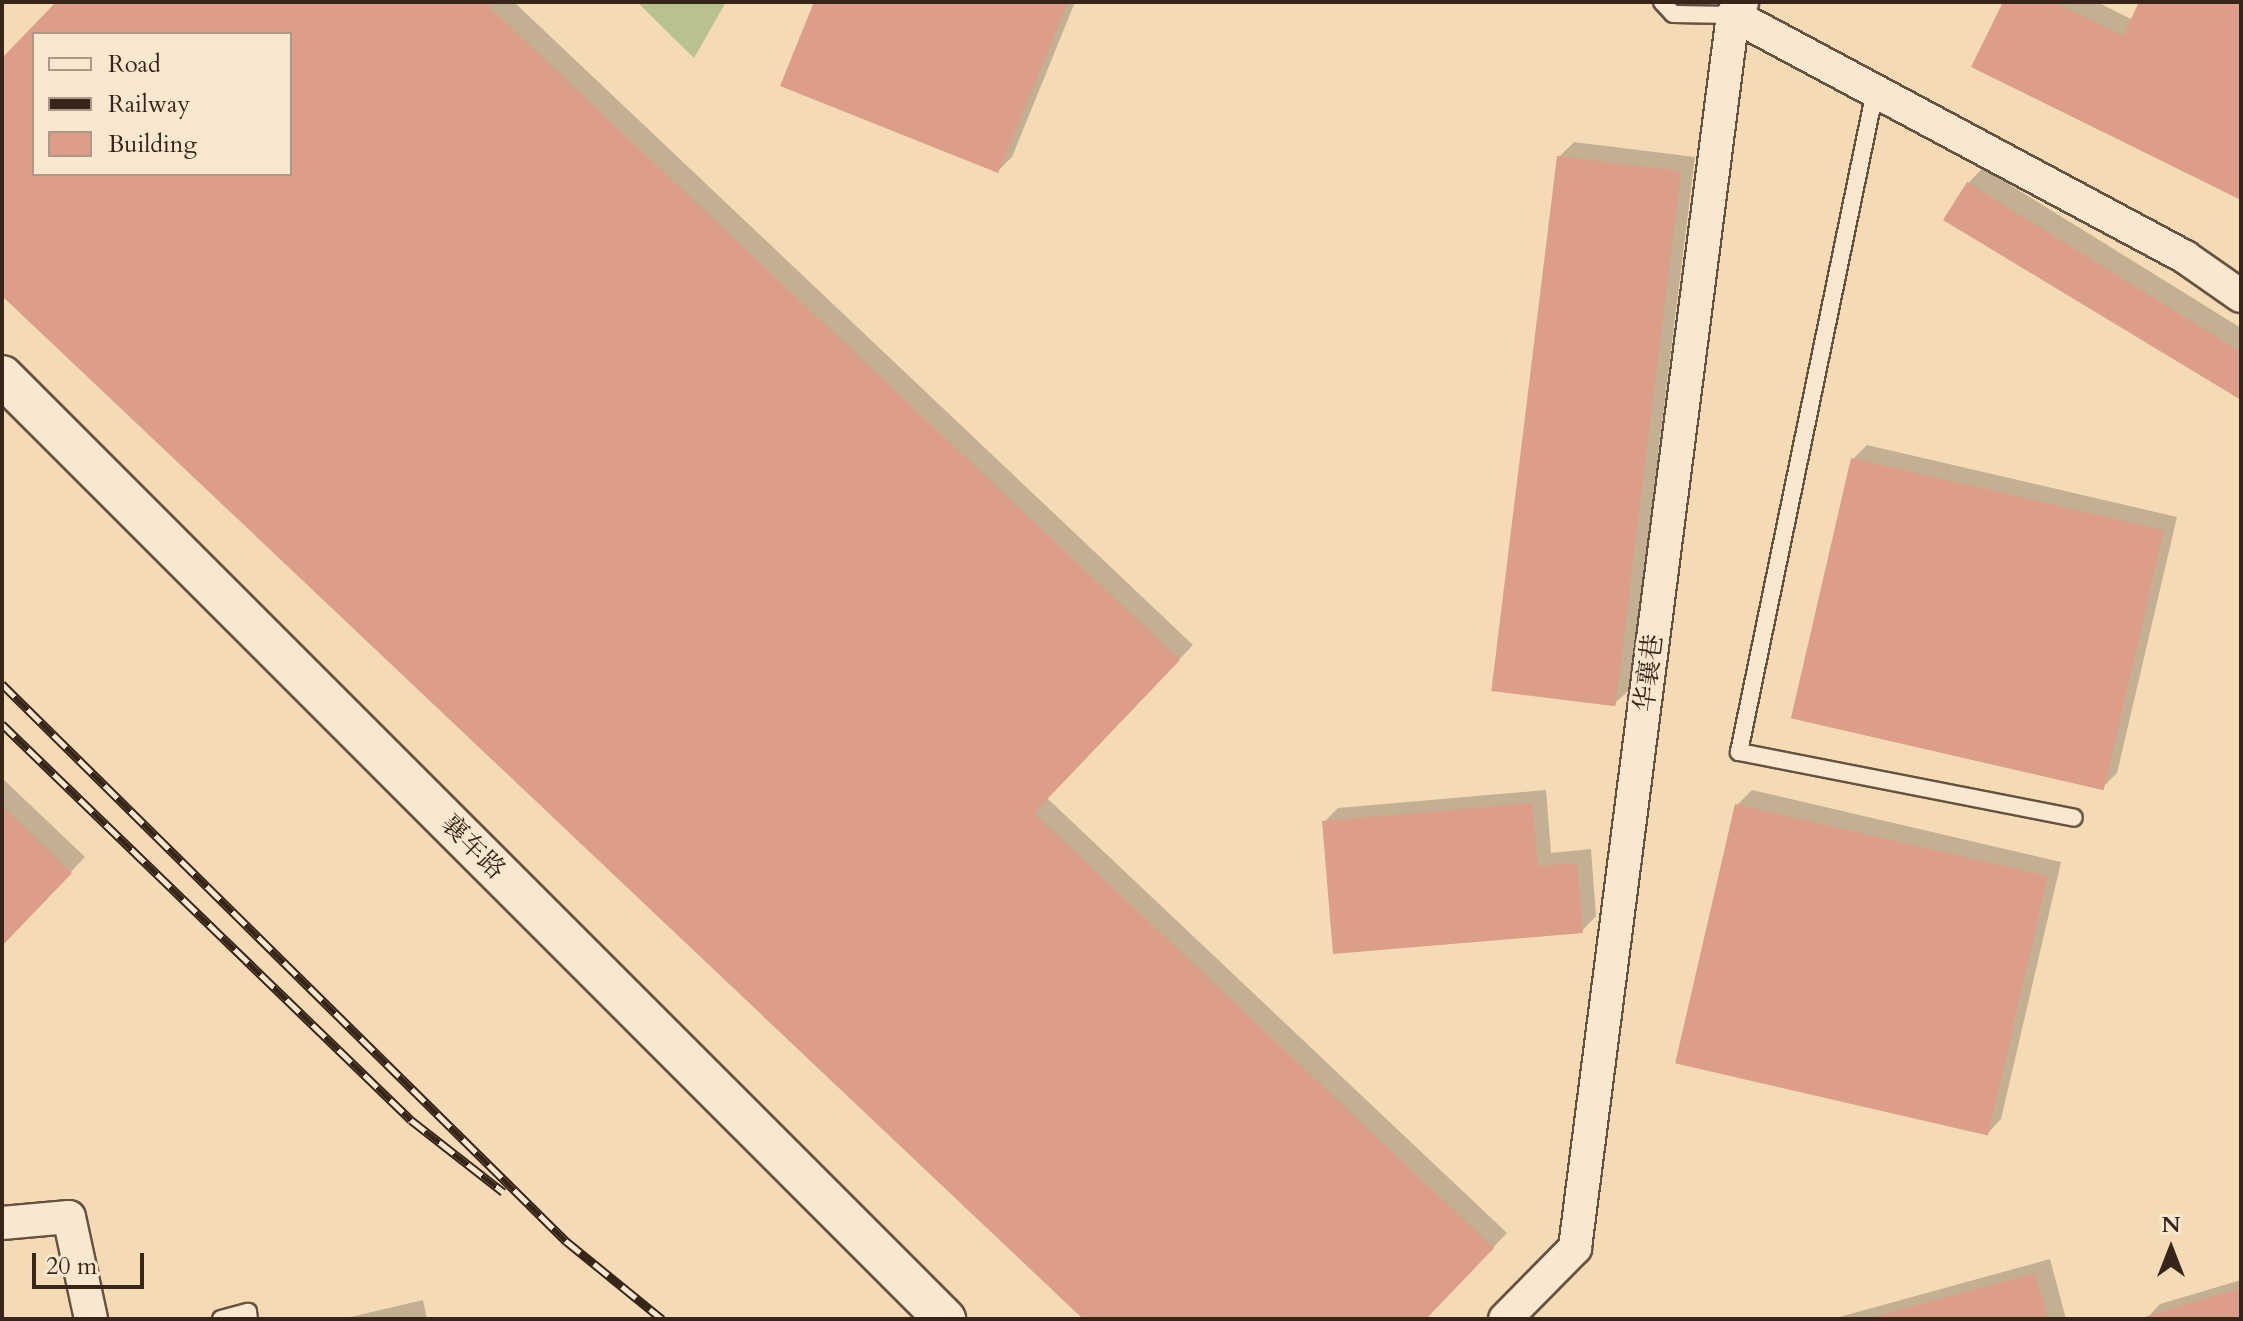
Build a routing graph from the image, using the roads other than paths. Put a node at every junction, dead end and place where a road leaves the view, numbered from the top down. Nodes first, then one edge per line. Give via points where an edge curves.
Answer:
1 (1662, 2) edge
2 (1737, 9) edge
3 (1875, 91) junction
4 (2241, 296) edge
5 (2, 376) edge
6 (2074, 818) dead end
7 (2, 1223) edge
8 (91, 1319) edge
9 (221, 1319) edge
10 (249, 1319) edge
11 (945, 1319) edge
12 (1505, 1319) edge

1 - 2 lane via 1673,14
2 - 3 street
2 - 12 street, 华襄巷 via 1575,1248
3 - 4 street via 2185,257
3 - 6 lane via 1739,752
5 - 11 street, 襄车路
7 - 8 street via 69,1217
9 - 10 lane via 248,1312

